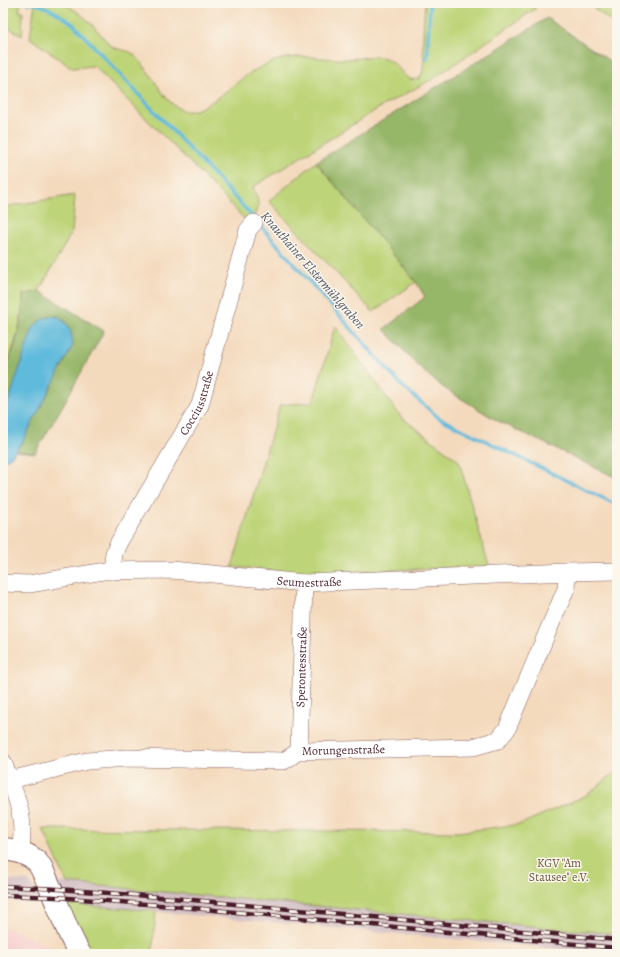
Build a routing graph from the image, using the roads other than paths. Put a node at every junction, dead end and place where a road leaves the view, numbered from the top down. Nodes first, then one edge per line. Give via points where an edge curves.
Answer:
1 (254, 223) dead end
2 (112, 570) junction
3 (567, 572) junction
4 (617, 572) edge
5 (3, 583) edge
6 (304, 583) junction
7 (299, 752) junction
8 (3, 762) edge
9 (10, 780) junction
10 (11, 850) edge
11 (80, 954) edge

1 - 2 street, Cocciusstraße via 248,230 200,405 119,542 114,553
2 - 5 street, Seumestraße via 35,583
2 - 6 street, Seumestraße via 172,570
3 - 4 street, Seumestraße
3 - 6 street, Seumestraße
3 - 7 street, Morungenstraße via 566,589 507,729 498,740 473,747
6 - 7 street, Sperontesstraße
7 - 9 street, Morungenstraße via 284,761 127,758 94,761
8 - 9 street
9 - 10 street via 22,820 22,831
10 - 11 main road via 36,862 42,869

